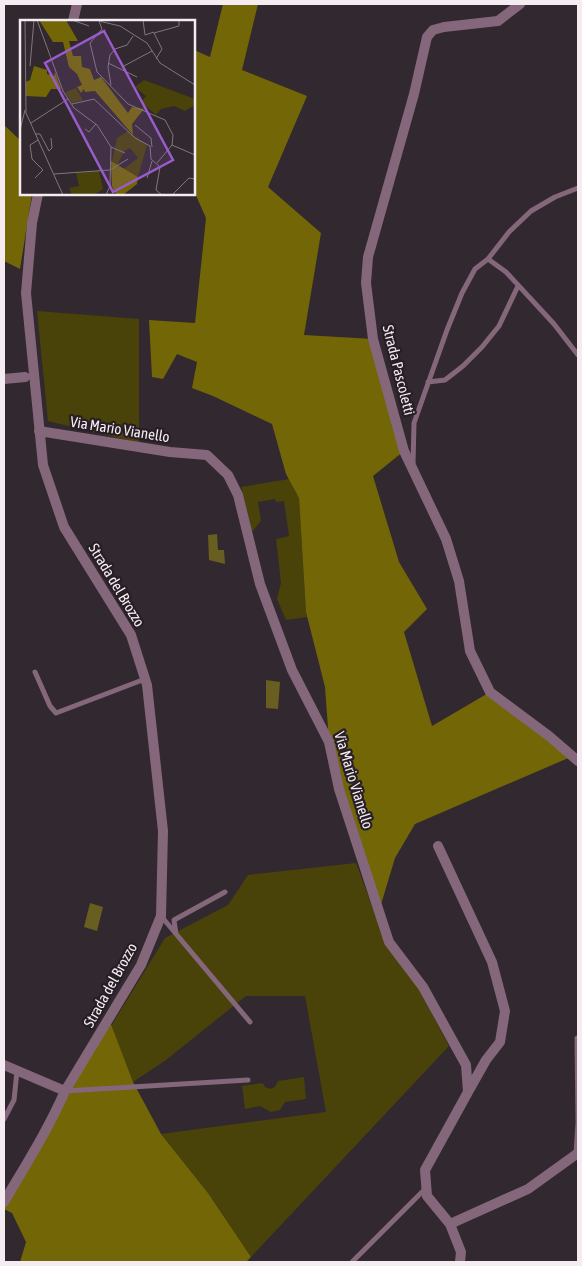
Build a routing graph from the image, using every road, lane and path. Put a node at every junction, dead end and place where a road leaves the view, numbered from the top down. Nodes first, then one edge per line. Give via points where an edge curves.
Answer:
1 (77, 4) edge
2 (520, 4) edge
3 (73, 20) edge
4 (578, 188) edge
5 (38, 195) edge
6 (488, 259) junction
7 (518, 286) junction
8 (578, 352) edge
9 (25, 377) dead end
10 (4, 379) edge
11 (428, 382) junction
12 (40, 431) junction
13 (413, 469) junction
14 (35, 672) dead end
15 (145, 679) junction
16 (578, 761) edge
17 (438, 846) dead end
18 (226, 892) dead end
19 (161, 916) junction
20 (176, 935) junction
21 (250, 1022) dead end
22 (577, 1038) edge
23 (4, 1065) edge
24 (17, 1071) junction
25 (248, 1080) dead end
26 (65, 1091) junction
27 (468, 1092) junction
28 (4, 1119) edge
29 (577, 1154) edge
30 (427, 1188) junction
31 (4, 1202) edge
32 (450, 1224) junction
33 (352, 1262) edge
34 (460, 1262) edge

1 - 3 street
2 - 13 street, Strada Pascoletti via 498,21 444,27 433,30 427,37 368,256 366,283 373,339 404,451
4 - 6 lane via 531,211
5 - 12 street, Strada del Brozzo via 26,293
6 - 7 lane
6 - 11 lane via 475,269 462,293
7 - 8 lane
7 - 11 lane via 499,326 482,347 445,380
9 - 10 street
11 - 13 lane via 414,423
12 - 15 street, Strada del Brozzo via 43,465 64,527 131,635
12 - 27 street, Via Mario Vianello via 208,455 228,475 238,495 260,584 292,670 329,742 339,788 389,942 423,987 466,1065
13 - 16 street, Strada Pascoletti via 446,538 460,581 470,651 490,692
14 - 15 lane via 56,713
15 - 19 street, Strada del Brozzo via 163,830
17 - 27 street via 492,962 505,1011 500,1042
18 - 20 lane via 174,920
19 - 20 lane
19 - 26 street, Strada del Brozzo via 141,965
20 - 21 lane
22 - 29 lane
23 - 24 street
24 - 26 street
24 - 28 lane via 14,1100
25 - 26 lane
26 - 31 street, Strada del Brozzo
27 - 30 street via 425,1170
29 - 32 street via 528,1189
30 - 32 street via 427,1196
30 - 33 lane
32 - 34 street via 461,1252

